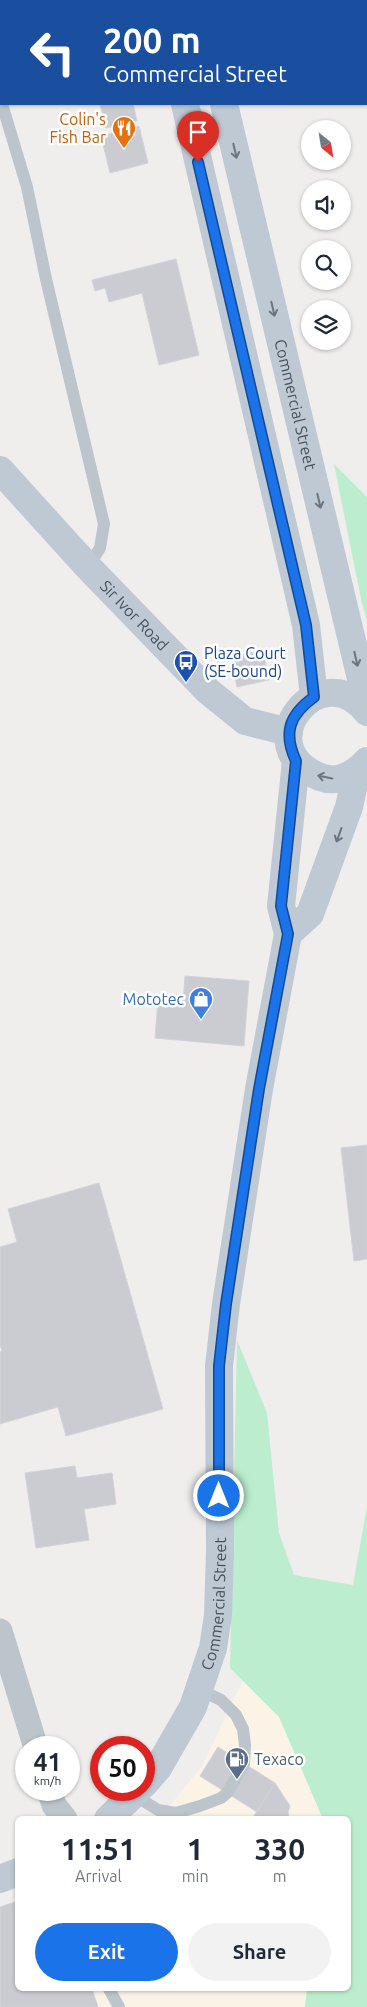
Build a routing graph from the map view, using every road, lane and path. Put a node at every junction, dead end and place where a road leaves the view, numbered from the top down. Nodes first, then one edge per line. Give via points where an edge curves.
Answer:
1 (2, 105) edge
2 (185, 105) edge
3 (224, 105) edge
4 (0, 470) edge
5 (88, 567) junction
6 (314, 697) junction
7 (364, 708) edge
8 (289, 732) junction
9 (296, 761) junction
10 (362, 766) edge
11 (288, 934) junction
12 (0, 1630) edge
13 (200, 1690) junction
14 (32, 1736) edge
15 (155, 1771) edge
16 (53, 1801) edge
17 (127, 1801) edge
18 (149, 1801) edge
19 (63, 1816) edge
20 (111, 1816) edge
21 (15, 1873) edge
22 (0, 1879) edge
23 (110, 1991) edge
24 (119, 2007) edge

1 - 5 lane via 27,186 104,524 100,548
2 - 6 main road via 306,625
3 -> 7 main road, Commercial Street via 362,683
4 - 5 main road, Sir Ivor Road
5 - 8 main road, Sir Ivor Road via 208,692 245,720
6 - 7 main road, Commercial Street via 328,693 348,696
6 - 8 main road via 292,718
8 - 9 main road, Commercial Street via 290,747
10 -> 9 main road via 339,779 324,779 307,772
9 - 11 main road, Commercial Street via 281,906
10 -> 11 main road via 310,914
11 - 13 main road, Commercial Street via 259,1089 221,1348 218,1615
12 - 14 street
13 - 15 main road, Commercial Street via 194,1707
13 - 18 lane via 221,1700 236,1715 243,1729 244,1764 221,1798 176,1813 158,1810
16 - 19 street
17 - 20 main road, Commercial Street
21 - 22 main road
23 - 24 lane

